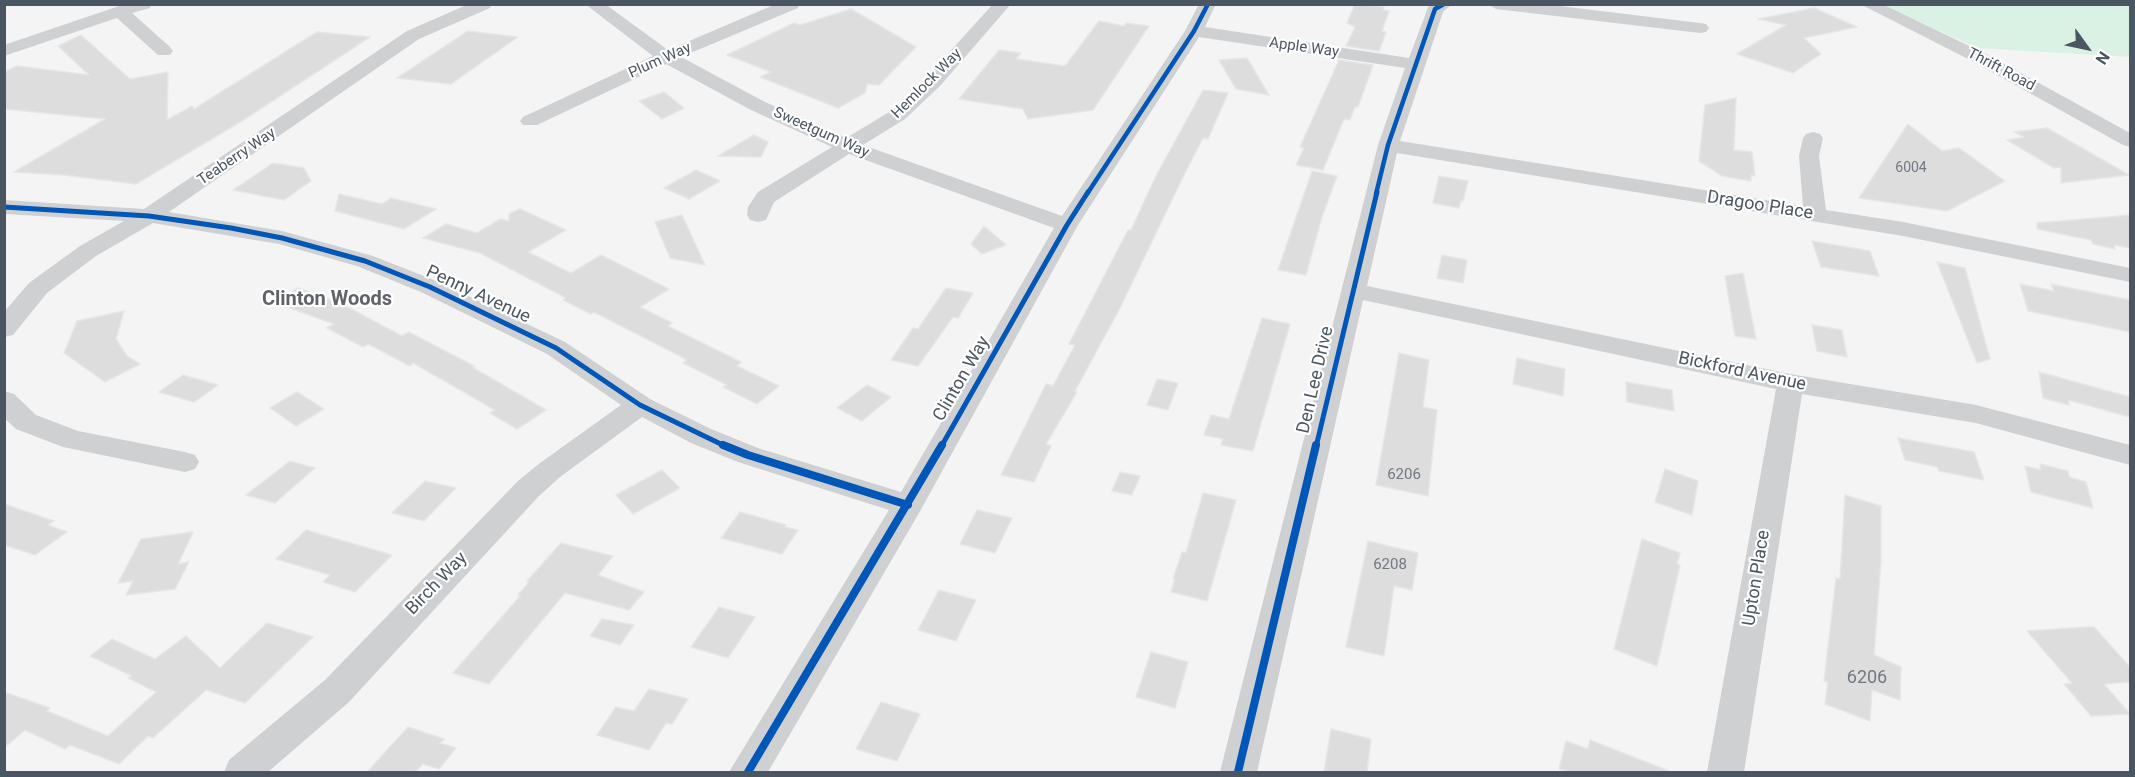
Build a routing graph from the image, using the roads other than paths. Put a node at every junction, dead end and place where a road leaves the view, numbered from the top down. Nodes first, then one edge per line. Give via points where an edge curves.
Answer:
1 (144, 4) edge
2 (484, 4) edge
3 (593, 4) edge
4 (792, 4) edge
5 (1003, 4) edge
6 (1208, 4) edge
7 (1444, 4) edge
8 (1496, 4) edge
9 (1868, 4) edge
10 (119, 12) junction
11 (1700, 28) dead end
12 (1194, 31) junction
13 (4, 51) edge
14 (164, 51) dead end
15 (666, 57) junction
16 (1415, 64) junction
17 (530, 121) dead end
18 (1813, 138) dead end
19 (2130, 141) edge
20 (1388, 145) junction
21 (848, 147) junction
22 (4, 207) edge
23 (758, 215) dead end
24 (1815, 215) junction
25 (149, 216) junction
26 (1067, 225) junction
27 (2130, 275) edge
28 (1353, 290) junction
29 (4, 329) edge
30 (1790, 382) junction
31 (4, 400) edge
32 (640, 405) junction
33 (2130, 455) edge
34 (185, 462) dead end
35 (908, 505) junction
36 (242, 772) edge
37 (748, 772) edge
38 (1238, 772) edge
39 (1725, 772) edge

1 - 10 street
2 - 25 street, Teaberry Way via 396,45
3 - 15 street, Sweetgum Way
4 - 15 street, Plum Way
5 - 21 street, Hemlock Way via 913,101
6 - 12 street, Clinton Way
7 - 16 street, Den Lee Drive via 1436,9
8 - 11 street
9 - 19 street, Thrift Road via 1980,58
10 - 13 street
10 - 14 street
12 - 16 street, Apple Way
12 - 26 street, Clinton Way
15 - 17 street, Plum Way
15 - 21 street, Sweetgum Way via 758,106
16 - 20 street, Den Lee Drive
18 - 24 street via 1809,156
20 - 24 street, Dragoo Place
20 - 28 street, Den Lee Drive
21 - 23 street, Hemlock Way via 766,197
21 - 26 street, Sweetgum Way
22 - 25 street, Penny Avenue
24 - 27 street, Dragoo Place
25 - 29 street, Teaberry Way via 62,269 38,288
25 - 32 street, Penny Avenue via 282,238 365,261 430,287 556,348
26 - 35 street, Clinton Way
28 - 30 street, Bickford Avenue
28 - 38 street, Den Lee Drive
30 - 33 street, Bickford Avenue via 1976,414
30 - 39 street, Upton Place
31 - 34 street via 26,422 73,440
32 - 35 street, Penny Avenue via 748,455
32 - 36 street, Birch Way via 528,489 337,691
35 - 37 street, Clinton Way

